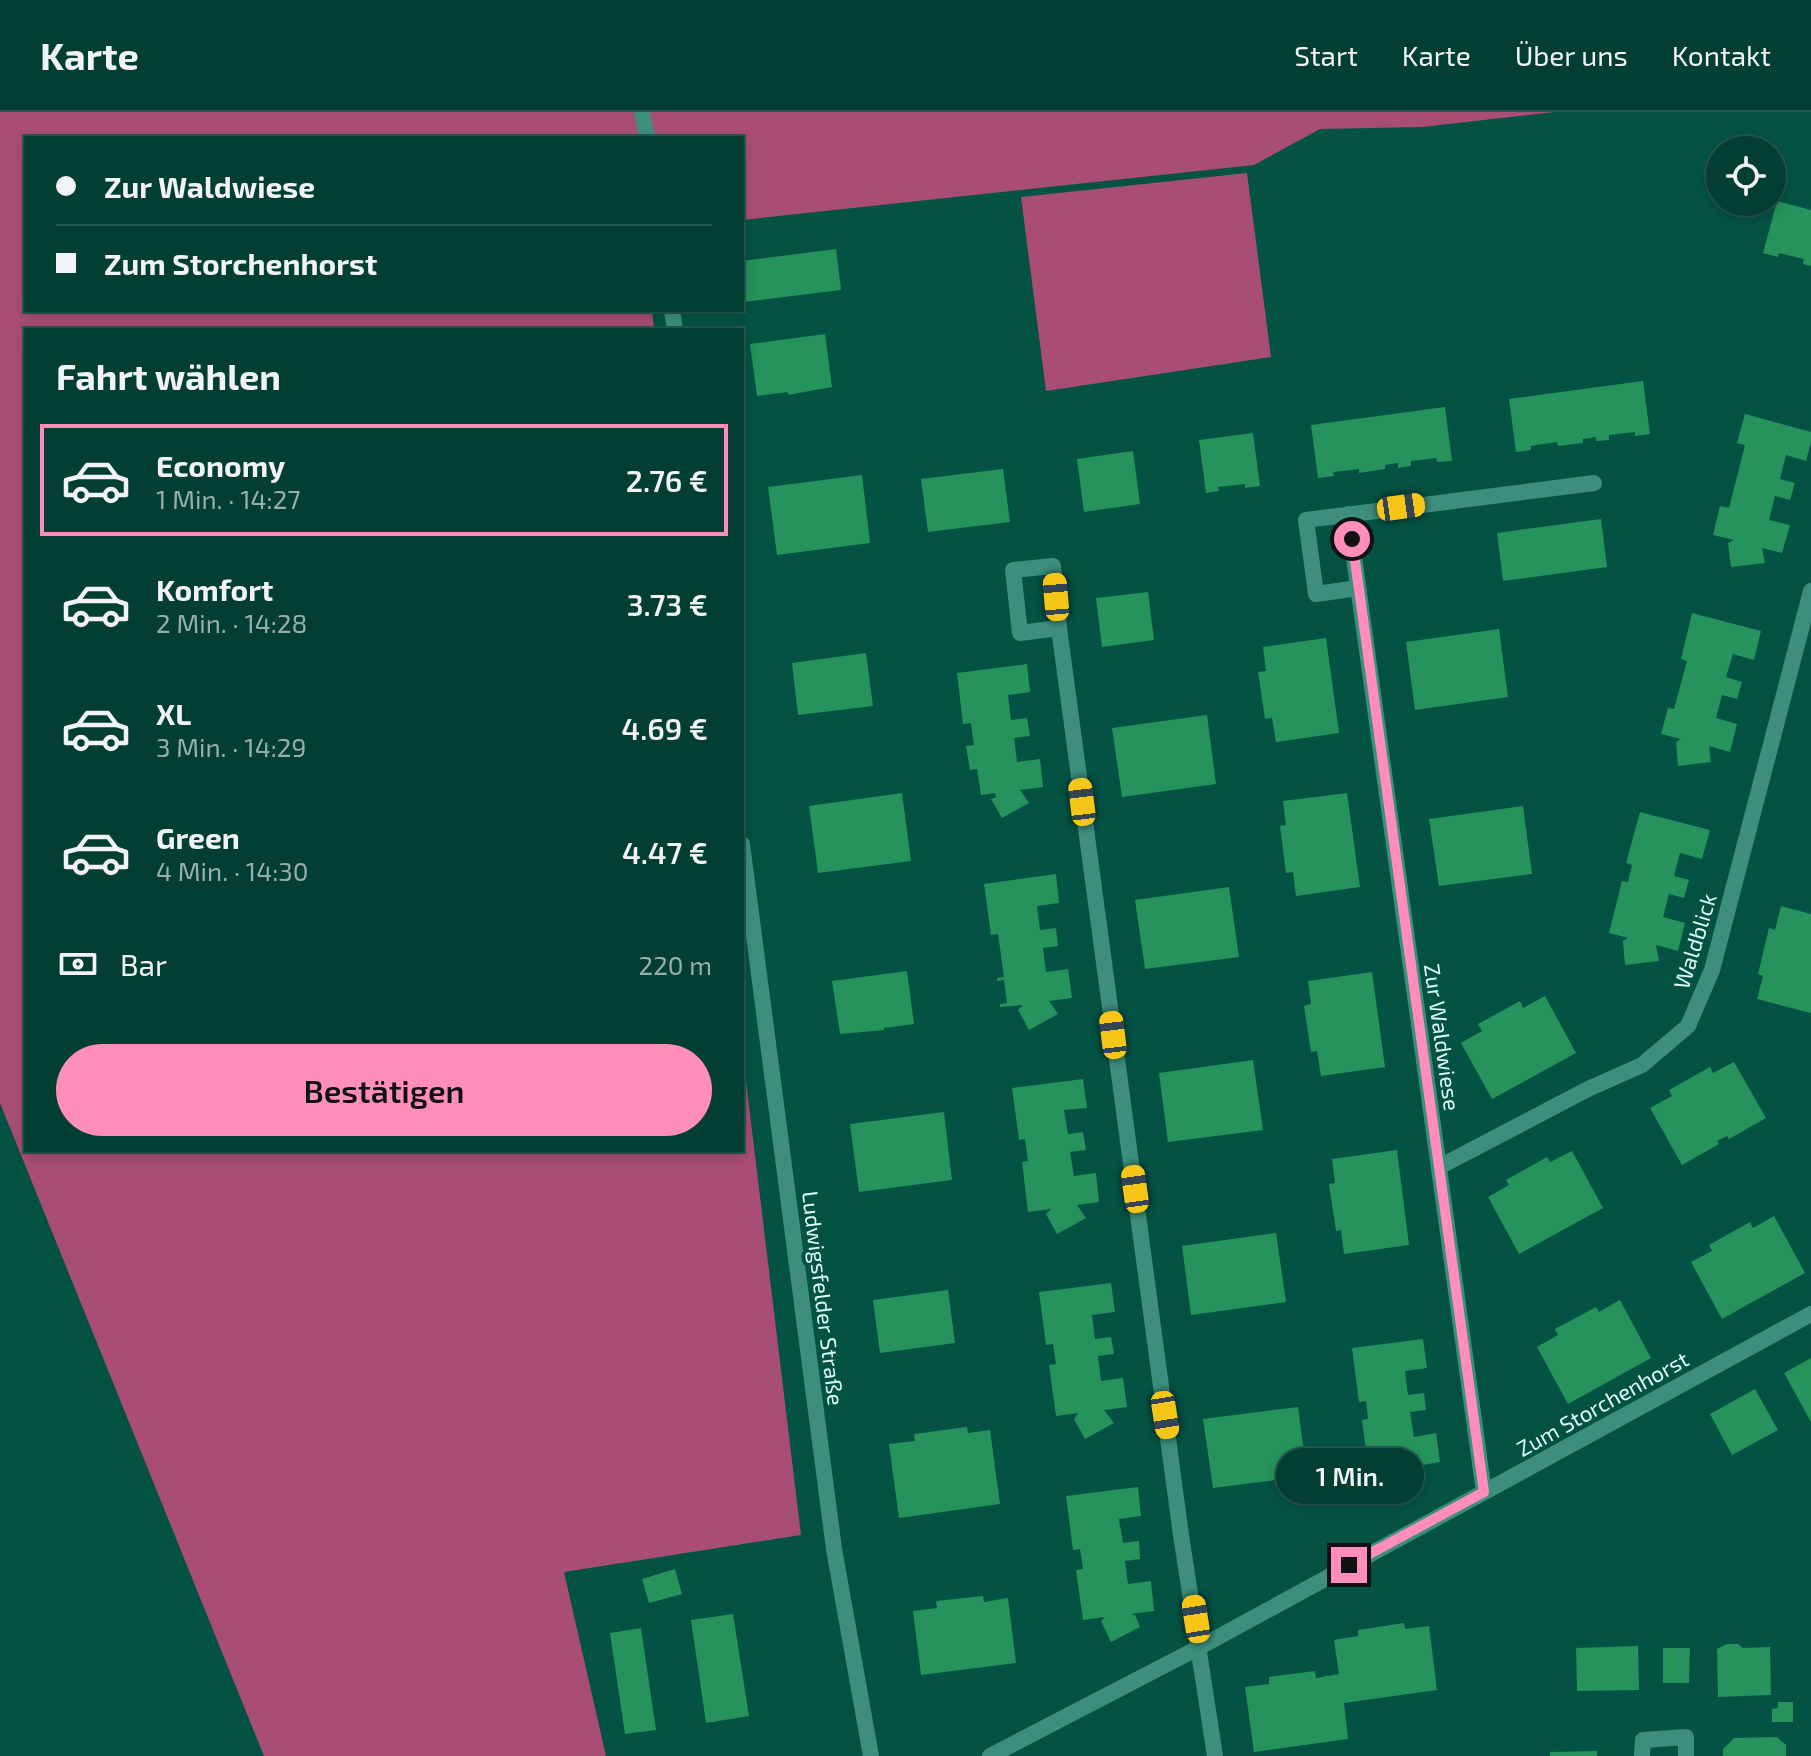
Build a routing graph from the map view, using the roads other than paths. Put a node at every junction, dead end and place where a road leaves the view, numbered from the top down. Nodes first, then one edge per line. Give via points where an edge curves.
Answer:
1 (642, 112) edge
2 (647, 136) edge
3 (1594, 483) dead end
4 (1348, 514) junction
5 (1358, 588) junction
6 (1811, 591) edge
7 (1059, 628) junction
8 (744, 859) edge
9 (1439, 1167) junction
10 (1811, 1314) edge
11 (1484, 1492) junction
12 (1200, 1647) junction
13 (871, 1756) edge
14 (990, 1756) edge
15 (1215, 1756) edge
16 (1642, 1756) edge
17 (1686, 1756) edge

1 - 2 street
3 - 4 street
4 - 5 street, Zur Waldwiese
4 - 5 street via 1306,520 1316,594
5 - 9 street, Zur Waldwiese
6 - 9 street, Waldblick via 1712,970 1688,1026 1642,1065
7 - 7 street via 1020,633 1013,570 1053,566
7 - 12 street
8 - 13 street, Ludwigsfelder Straße via 834,1549
9 - 11 street, Zur Waldwiese
10 - 11 street, Zum Storchenhorst
11 - 12 street, Zum Storchenhorst
12 - 14 street, Zum Storchenhorst
12 - 15 street
16 - 17 street via 1643,1740 1686,1737

